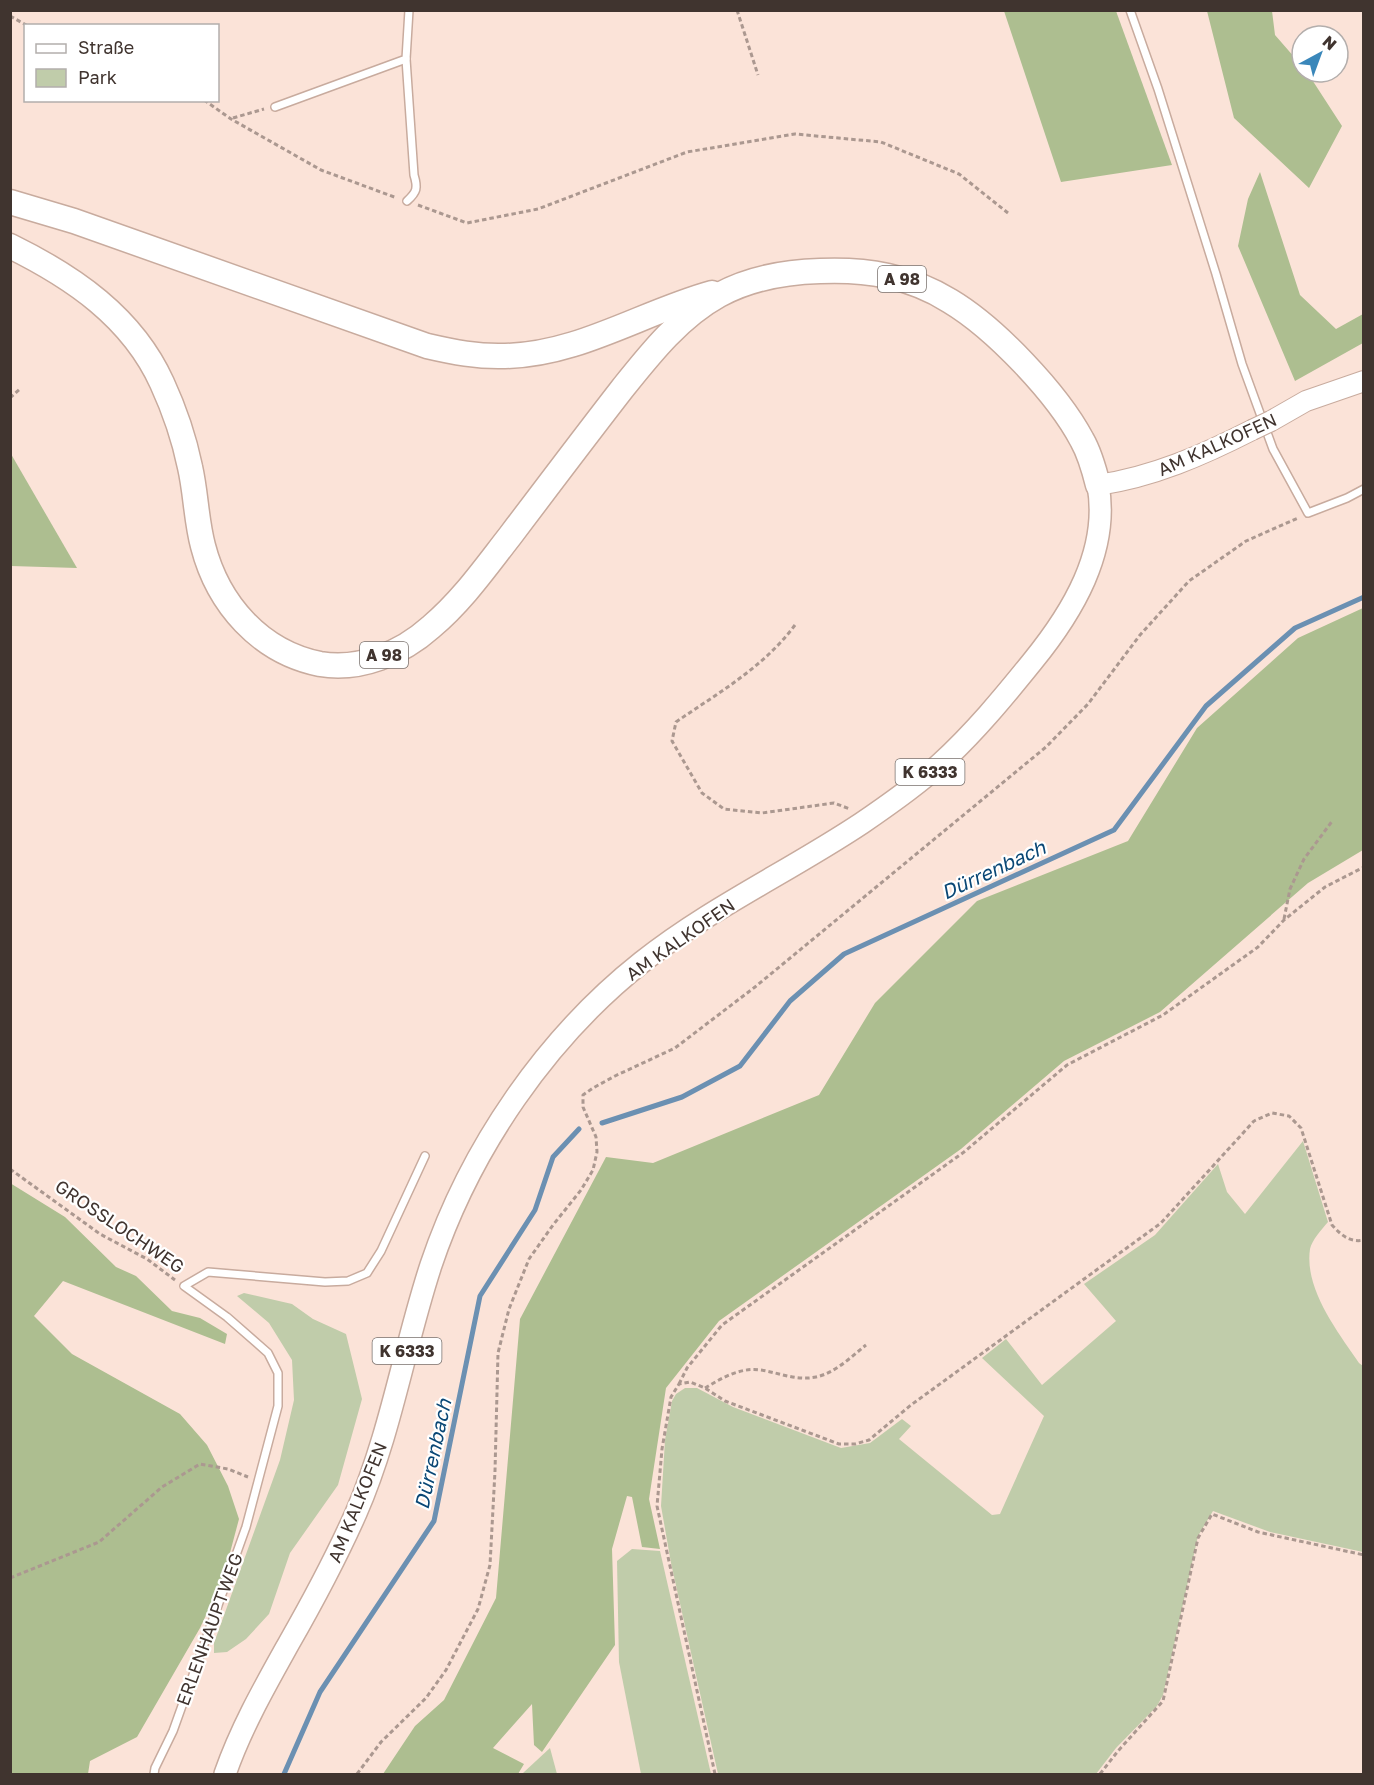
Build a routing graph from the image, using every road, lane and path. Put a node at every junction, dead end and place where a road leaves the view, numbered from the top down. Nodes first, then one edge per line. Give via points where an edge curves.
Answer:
1 (409, 10) edge
2 (737, 10) edge
3 (1130, 10) edge
4 (10, 16) edge
5 (24, 24) edge
6 (406, 59) junction
7 (758, 75) dead end
8 (207, 102) edge
9 (274, 106) joint
10 (231, 119) junction
11 (407, 201) junction
12 (10, 202) edge
13 (1008, 213) dead end
14 (10, 246) edge
15 (746, 283) junction
16 (1364, 381) edge
17 (20, 389) dead end
18 (10, 398) edge
19 (1098, 485) junction
20 (1364, 489) edge
21 (1308, 513) junction
22 (795, 625) dead end
23 (1333, 820) dead end
24 (865, 821) junction
25 (1364, 867) edge
26 (1284, 920) junction
27 (425, 1156) dead end
28 (10, 1169) edge
29 (1364, 1240) edge
30 (184, 1286) junction
31 (866, 1345) dead end
32 (679, 1384) junction
33 (705, 1388) junction
34 (258, 1481) junction
35 (1364, 1555) edge
36 (10, 1578) edge
37 (154, 1774) edge
38 (225, 1774) edge
39 (357, 1774) edge
40 (715, 1774) edge
41 (1100, 1774) edge

1 - 6 lane
2 - 7 path
3 - 21 lane via 1162,100 1242,364 1274,449
4 - 5 path
6 - 9 lane
6 - 11 lane via 414,176 418,186
8 - 10 path
9 - 10 path
10 - 11 path via 321,170
11 - 13 path via 467,223 538,209 687,152 795,134 880,142 959,174
12 - 15 highway, A 98 via 427,346 477,355 535,354 558,349 680,301
14 - 15 highway, A 98 via 62,273 131,332 161,379 177,419 190,467 203,546 217,587 242,622 265,641 296,658 325,665 354,665 380,657 407,645 430,628 480,574 650,353 693,312
15 - 19 highway, A 98 via 788,272 866,271 921,285 964,309 1016,356 1065,413 1084,444
16 - 19 street, AM KALKOFEN, bridge via 1306,401 1213,450 1125,481
17 - 18 path
19 - 24 main road, AM KALKOFEN / K 6333 via 1101,501 1095,548 1086,579 1069,613 997,705 946,758
20 - 21 lane
21 - 39 path via 1246,541 1189,581 1088,704 1046,747 756,987 675,1048 583,1095 583,1107 596,1137 592,1170 529,1259 509,1309 498,1353 490,1565 478,1609 446,1670 426,1698 381,1742
22 - 24 path via 780,646 676,722 672,741 702,793 724,809 762,813 834,802 857,812
23 - 26 path via 1304,858 1290,889
24 - 38 main road, AM KALKOFEN / K 6333 via 742,895 641,963 592,1008 524,1086 479,1155 447,1224 418,1309 374,1471 333,1562 251,1710
25 - 26 path via 1325,887
26 - 32 path via 1258,947 1163,1015 1067,1065 964,1152 722,1325
27 - 30 lane via 367,1273 348,1281 325,1282 208,1272
28 - 30 path, GROSSLOCHWEG via 100,1234 147,1259
29 - 33 path via 1342,1237 1332,1226 1300,1128 1288,1116 1272,1113 1254,1121 1161,1224 911,1405 869,1440 839,1444 725,1401
30 - 34 lane, ERLENHAUPTWEG via 268,1353 278,1373 278,1406
31 - 33 path via 817,1377 794,1378 759,1370 730,1374
32 - 33 path via 690,1382
32 - 40 path via 671,1397 657,1506
34 - 36 path via 228,1469 200,1464 162,1487 99,1542
34 - 37 lane, ERLENHAUPTWEG via 246,1527
35 - 41 path via 1258,1532 1212,1514 1198,1538 1163,1701

